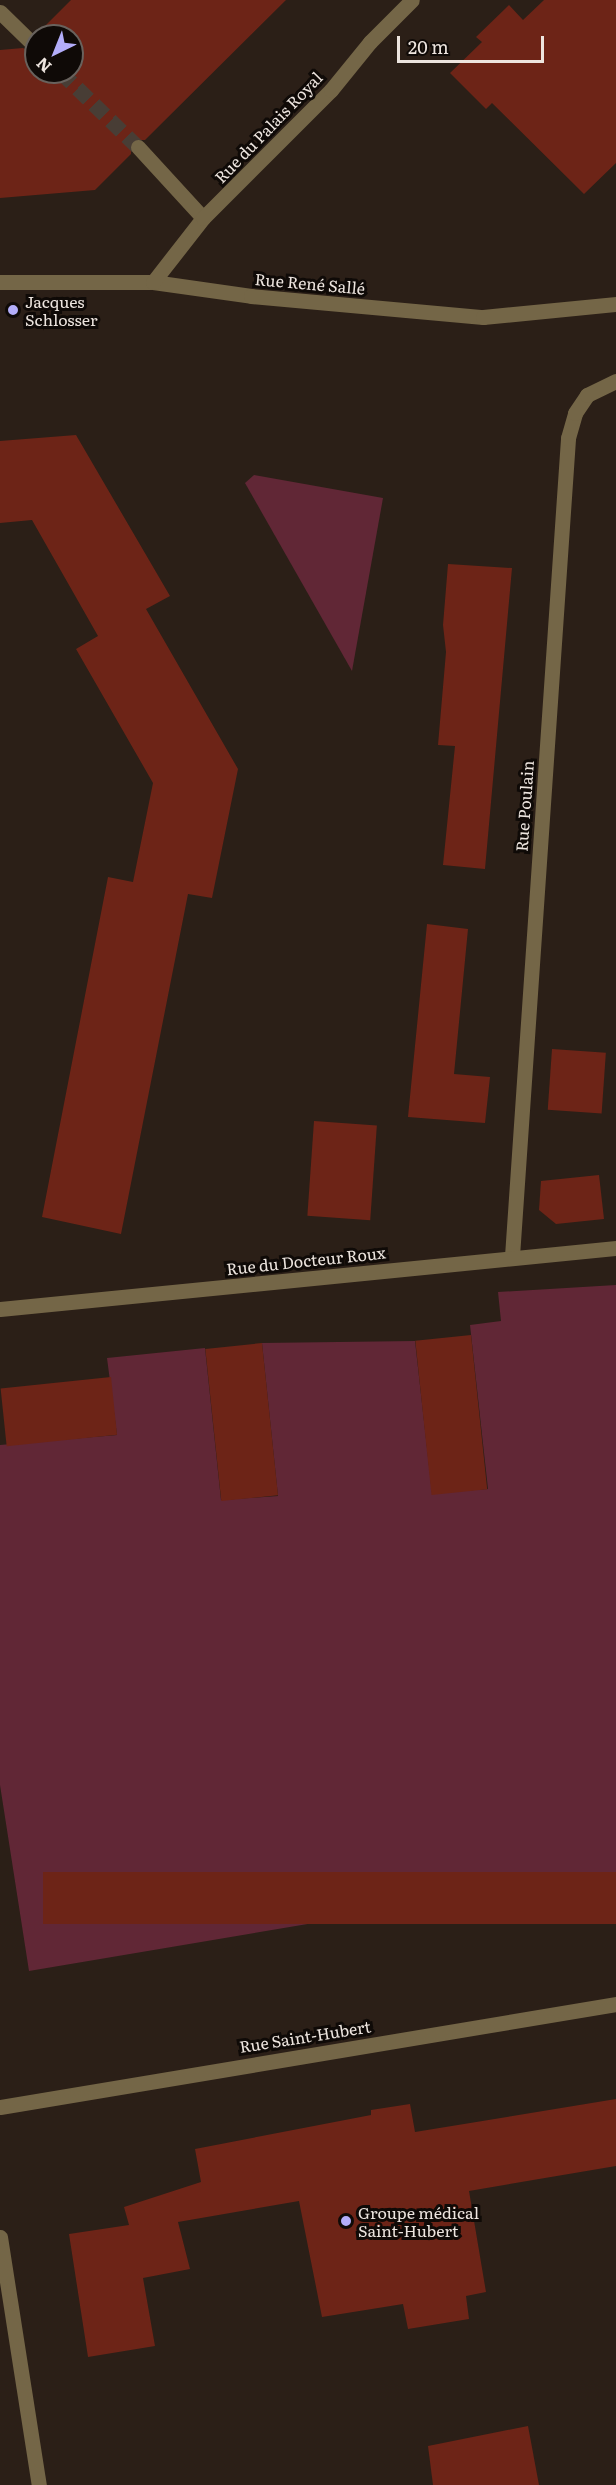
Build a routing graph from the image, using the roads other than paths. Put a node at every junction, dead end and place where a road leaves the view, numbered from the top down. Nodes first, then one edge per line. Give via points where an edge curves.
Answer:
1 (412, 0) edge
2 (0, 12) edge
3 (24, 35) edge
4 (138, 147) tunnel mouth
5 (203, 218) junction
6 (0, 282) edge
7 (153, 282) junction
8 (616, 304) edge
9 (616, 381) edge
10 (616, 1248) edge
11 (512, 1256) junction
12 (0, 1309) edge
13 (616, 2004) edge
14 (0, 2106) edge
15 (0, 2237) edge
16 (39, 2485) edge

1 - 5 street, Rue du Palais Royal via 370,42 331,90
2 - 3 street
4 - 5 street
5 - 7 street, Rue du Palais Royal
6 - 7 street, Rue René Sallé
7 - 8 street, Rue René Sallé via 251,296 483,317
9 - 11 street, Rue Poulain via 587,395 575,413 568,438
10 - 11 street, Rue du Docteur Roux
11 - 12 street, Rue du Docteur Roux
13 - 14 street, Rue Saint-Hubert
15 - 16 street

